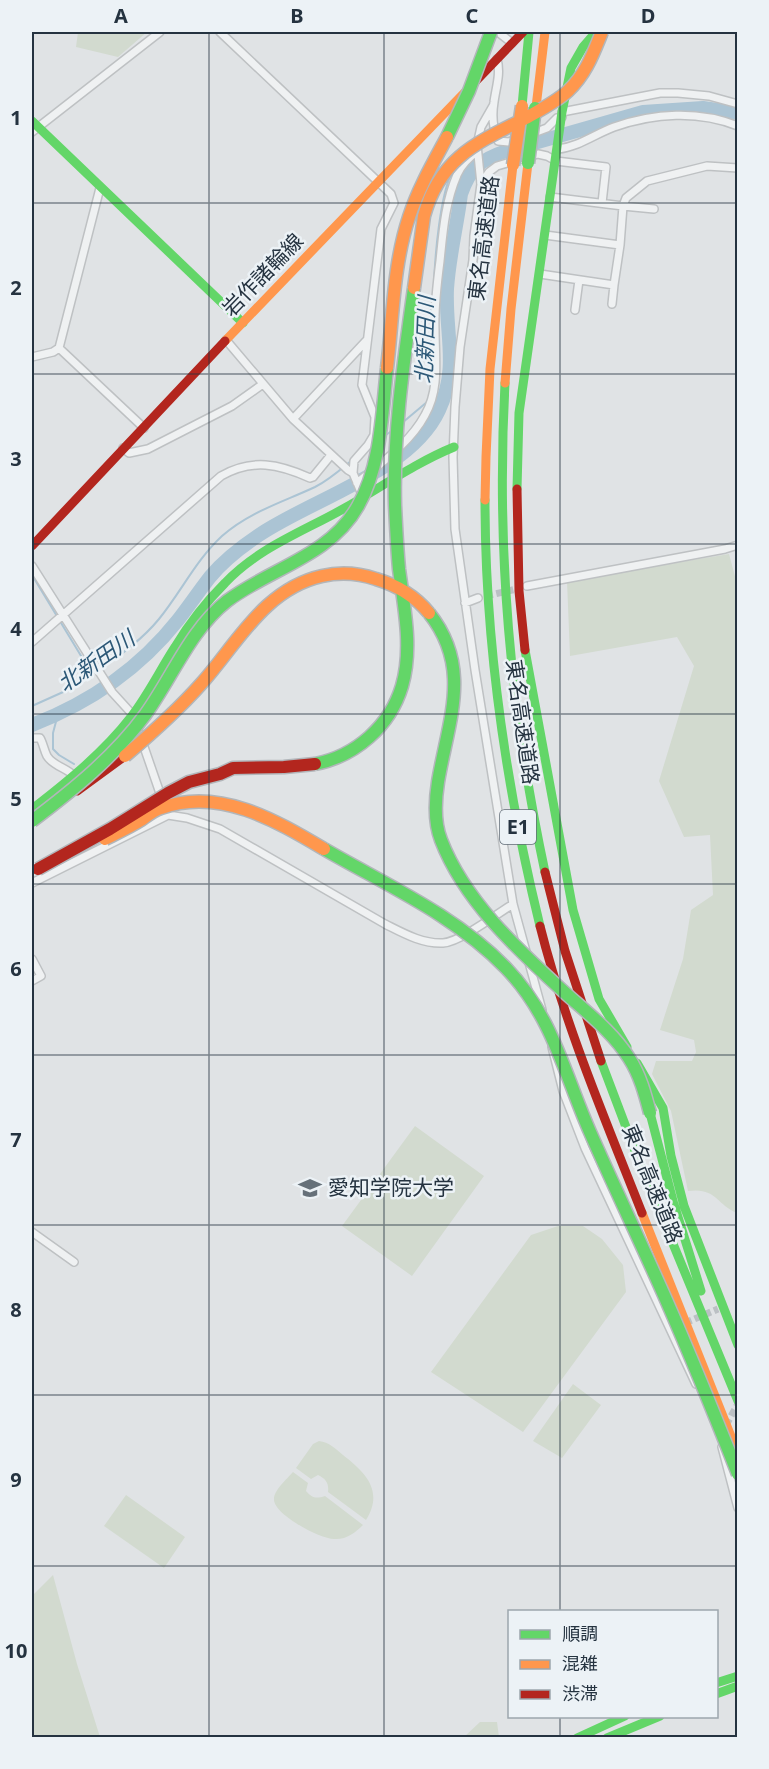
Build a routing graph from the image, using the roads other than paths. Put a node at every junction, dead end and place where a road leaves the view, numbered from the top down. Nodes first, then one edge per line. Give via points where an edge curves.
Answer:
1 (160, 32) edge
2 (220, 32) edge
3 (491, 32) edge
4 (498, 32) edge
5 (523, 32) edge
6 (529, 32) edge
7 (545, 32) edge
8 (596, 32) edge
9 (602, 32) edge
10 (512, 43) junction
11 (497, 58) junction
12 (738, 104) edge
13 (493, 106) junction
14 (562, 115) junction
15 (738, 126) edge
16 (33, 127) edge
17 (477, 151) junction
18 (557, 155) junction
19 (738, 168) edge
20 (380, 182) junction
21 (482, 184) junction
22 (100, 188) junction
23 (550, 196) junction
24 (602, 203) junction
25 (623, 206) junction
26 (654, 209) dead end
27 (545, 236) junction
28 (620, 245) junction
29 (540, 274) junction
30 (579, 280) junction
31 (614, 285) junction
32 (612, 304) dead end
33 (574, 310) dead end
34 (243, 323) junction
35 (226, 340) junction
36 (366, 341) junction
37 (59, 348) junction
38 (32, 357) edge
39 (263, 384) junction
40 (293, 420) junction
41 (144, 428) junction
42 (454, 447) junction
43 (123, 448) junction
44 (331, 455) junction
45 (353, 473) junction
46 (357, 483) junction
47 (364, 498) junction
48 (738, 545) edge
49 (32, 546) edge
50 (32, 566) edge
51 (527, 586) tunnel mouth
52 (478, 598) tunnel mouth
53 (465, 603) junction
54 (62, 616) junction
55 (32, 642) edge
56 (133, 715) junction
57 (32, 738) edge
58 (74, 776) junction
59 (32, 809) edge
60 (168, 815) junction
61 (32, 821) edge
62 (35, 871) edge
63 (32, 883) edge
64 (513, 904) junction
65 (32, 959) edge
66 (32, 981) edge
67 (32, 1232) edge
68 (74, 1262) dead end
69 (737, 1340) edge
70 (738, 1390) edge
71 (738, 1401) edge
72 (738, 1454) edge
73 (738, 1474) edge
74 (738, 1508) edge
75 (738, 1676) edge
76 (718, 1683) edge
77 (738, 1686) edge
78 (718, 1694) edge
79 (620, 1718) edge
80 (655, 1718) edge
81 (610, 1722) junction
82 (612, 1736) edge
83 (577, 1737) edge

1 - 16 street
2 - 20 street
3 - 61 main road, bridge via 463,105 423,182 405,229 380,431 370,477 357,507 341,530 319,549 225,602 191,640 154,701 115,751
4 - 10 street
5 - 10 main road, 岩作諸輪線
6 - 72 main road, 東名高速道路 / E1, bridge via 493,323 488,396 485,519 495,679 514,808 551,966 581,1055
7 - 71 main road, 東名高速道路 / E1, bridge via 508,347 502,435 506,619 516,712 550,892 586,1019 632,1144
8 - 14 main road via 571,68
9 - 62 main road, bridge via 593,59 575,85 552,105 482,139 457,156 427,204 419,240 396,433 395,508 405,664 399,692 386,718 355,749 328,761 230,769 188,783
10 - 11 main road, 岩作諸輪線
11 - 13 street via 500,70
11 - 20 main road, 岩作諸輪線
12 - 14 street via 709,96 660,93
13 - 14 street via 493,128 498,141 508,142 547,128
13 - 17 street via 481,127
14 - 18 main road
15 - 18 street via 706,116 661,116 614,127
16 - 22 main road
17 - 21 street
17 - 46 street via 457,174 445,214 434,328 435,391 426,415 411,436
18 - 21 street via 538,154 497,166
18 - 23 main road
18 - 24 street via 606,167
19 - 25 street via 707,166 646,181 626,198
20 - 34 main road, 岩作諸輪線
20 - 36 street via 394,203 381,229
21 - 42 street via 458,370
22 - 34 main road
22 - 37 street
23 - 24 street
23 - 27 main road
24 - 25 street
25 - 26 street
25 - 28 street
27 - 28 street
27 - 29 main road
28 - 31 street
29 - 30 street
29 - 69 main road via 519,413 517,494 519,591 539,734 586,959 600,999 663,1108 684,1206 720,1308
30 - 31 street
30 - 33 street
31 - 32 street
34 - 35 main road, 岩作諸輪線
35 - 39 street
35 - 41 main road, 岩作諸輪線
36 - 40 street
36 - 45 street via 362,385 375,417 374,435 354,461
37 - 38 street
37 - 41 street
39 - 40 street
39 - 43 street via 232,406 148,449 129,453
40 - 44 street
41 - 43 main road, 岩作諸輪線
42 - 47 main road via 417,464
42 - 53 street via 454,529
43 - 49 main road, 岩作諸輪線
44 - 45 street
44 - 54 street via 310,478 291,469 262,464 227,473
45 - 46 street
46 - 47 street
47 - 56 main road via 286,536 230,577 176,645
48 - 51 street
50 - 54 street
52 - 53 street
53 - 64 street
54 - 55 street
54 - 56 street via 112,692
56 - 58 main road
56 - 60 street
57 - 58 street via 40,738 52,762
58 - 59 main road
60 - 63 street
60 - 64 street via 220,829 413,938 452,941
61 - 70 main road, bridge via 102,774 160,726 263,609 290,588 311,579 351,573 390,583 410,595 433,617 447,642 454,671 454,701 435,804 438,831 448,859 518,946 602,1025 632,1062 641,1081 699,1286
62 - 73 main road, bridge via 122,832 160,807 191,801 221,802 286,828 440,915 482,944 519,983 549,1029 578,1105 678,1328
64 - 74 street via 563,1090 585,1148 720,1436
65 - 66 street via 41,976
67 - 68 street
75 - 76 main road
77 - 78 main road
79 - 81 main road
80 - 82 main road
81 - 82 main road
81 - 83 main road

